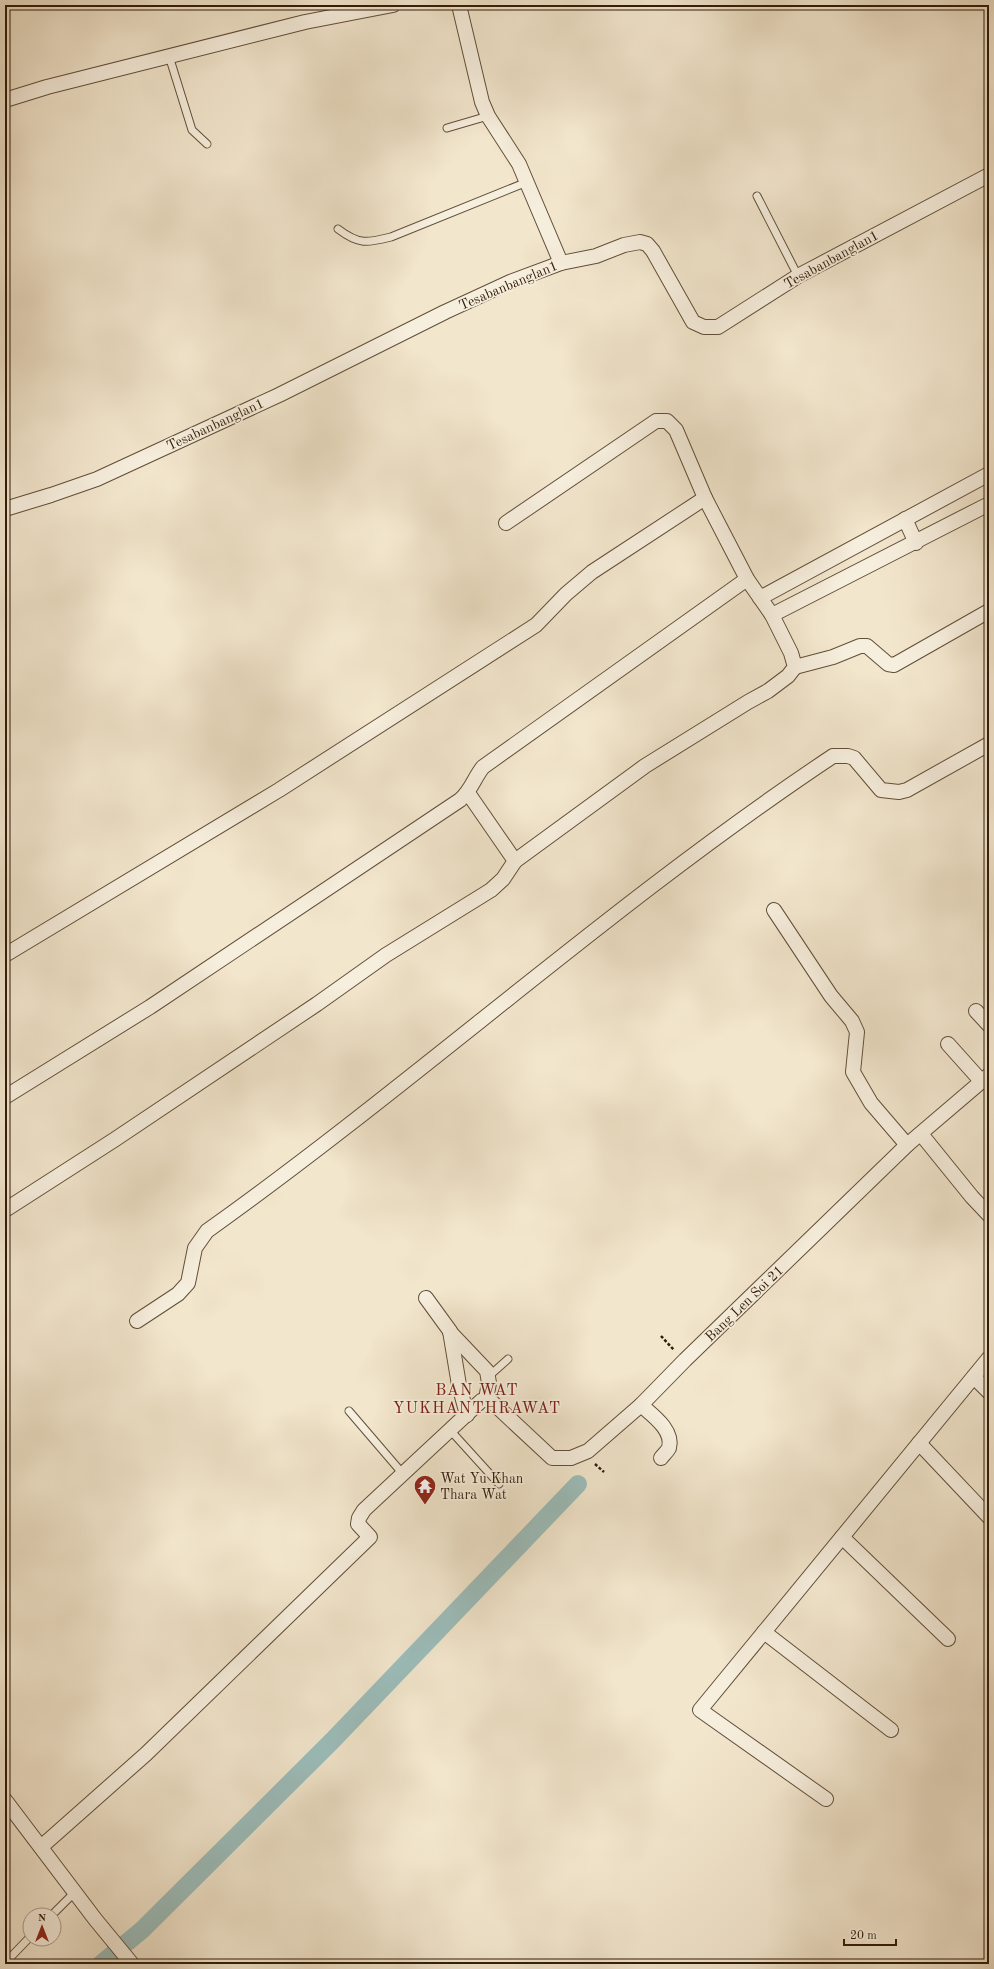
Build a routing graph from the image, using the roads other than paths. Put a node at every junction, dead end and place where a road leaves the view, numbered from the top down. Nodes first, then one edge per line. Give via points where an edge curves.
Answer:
1 (393, 5) edge
2 (459, 5) edge
3 (169, 56) junction
4 (5, 100) edge
5 (488, 116) junction
6 (447, 128) dead end
7 (207, 144) dead end
8 (989, 174) edge
9 (527, 182) junction
10 (757, 196) dead end
11 (338, 229) dead end
12 (561, 263) junction
13 (798, 276) junction
14 (989, 474) edge
15 (705, 498) junction
16 (989, 504) edge
17 (5, 508) edge
18 (905, 519) junction
19 (506, 523) dead end
20 (916, 543) junction
21 (747, 579) junction
22 (760, 598) junction
23 (989, 612) edge
24 (772, 615) junction
25 (795, 667) junction
26 (989, 744) edge
27 (468, 793) junction
28 (515, 861) junction
29 (774, 910) dead end
30 (5, 955) edge
31 (976, 1011) dead end
32 (989, 1025) edge
33 (948, 1044) dead end
34 (985, 1078) edge
35 (5, 1097) edge
36 (921, 1134) junction
37 (907, 1145) junction
38 (5, 1210) edge
39 (989, 1215) edge
40 (426, 1298) dead end
41 (137, 1321) dead end
42 (450, 1331) junction
43 (989, 1358) edge
44 (508, 1359) dead end
45 (489, 1376) junction
46 (974, 1377) junction
47 (989, 1392) edge
48 (489, 1401) junction
49 (641, 1405) junction
50 (349, 1410) dead end
51 (467, 1415) junction
52 (450, 1430) junction
53 (919, 1443) junction
54 (661, 1458) dead end
55 (403, 1474) junction
56 (499, 1484) dead end
57 (989, 1517) edge
58 (842, 1537) junction
59 (764, 1632) junction
60 (948, 1639) dead end
61 (891, 1730) dead end
62 (826, 1799) dead end
63 (5, 1800) edge
64 (41, 1847) junction
65 (75, 1892) junction
66 (60, 1907) edge
67 (22, 1945) edge
68 (5, 1963) edge
69 (132, 1964) edge

1 - 3 street via 306,22
2 - 5 street via 482,102
3 - 4 street
3 - 7 lane via 192,130
5 - 6 lane
5 - 9 street via 519,164
8 - 13 street, Tesabanbanglan1
9 - 11 lane via 391,237 369,243 350,238
9 - 12 street
10 - 13 lane
12 - 13 street, Tesabanbanglan1 via 596,256 624,245 640,242 647,244 654,251 693,322 704,327 718,327
12 - 17 street, Tesabanbanglan1 via 510,282 445,312 279,395 97,479
14 - 18 street
15 - 19 street via 676,430 667,421 656,421
15 - 21 street
15 - 30 street via 592,572 536,625 279,790
16 - 20 street
18 - 20 street
18 - 22 street
20 - 24 street
21 - 22 street
21 - 27 street via 482,767
22 - 24 street
23 - 25 street via 894,665 888,664 867,646 860,646 833,657
24 - 25 street via 791,653
25 - 28 street via 788,676 768,691 645,766
26 - 41 street via 907,790 881,790 854,758 841,755 833,756 781,790 683,861 466,1034 207,1231 194,1248 188,1283 178,1294
27 - 28 street
27 - 35 street via 150,1007
28 - 38 street via 503,879 491,890 386,955 114,1140
29 - 37 street via 830,996 852,1021 857,1032 853,1072 871,1103
31 - 32 street
33 - 34 street
34 - 36 street, Bang Len Soi 21
36 - 37 street, Bang Len Soi 21
36 - 39 street
37 - 49 street, Bang Len Soi 21
40 - 42 street
42 - 45 street
42 - 51 street
43 - 46 street
44 - 45 lane
45 - 48 street
46 - 47 street
46 - 53 street
48 - 49 street, Bang Len Soi 21 via 552,1458 571,1458 588,1451
48 - 51 street via 481,1401
49 - 54 street via 658,1420 668,1434 668,1448
50 - 55 lane
51 - 52 street
52 - 55 street
52 - 56 lane
53 - 57 street
53 - 58 street
55 - 64 street via 364,1510 359,1518 358,1524 370,1537 146,1754
58 - 59 street
58 - 60 street
59 - 61 street
59 - 62 street via 700,1710
63 - 64 street
64 - 65 street
65 - 66 lane
65 - 69 street
67 - 68 lane

